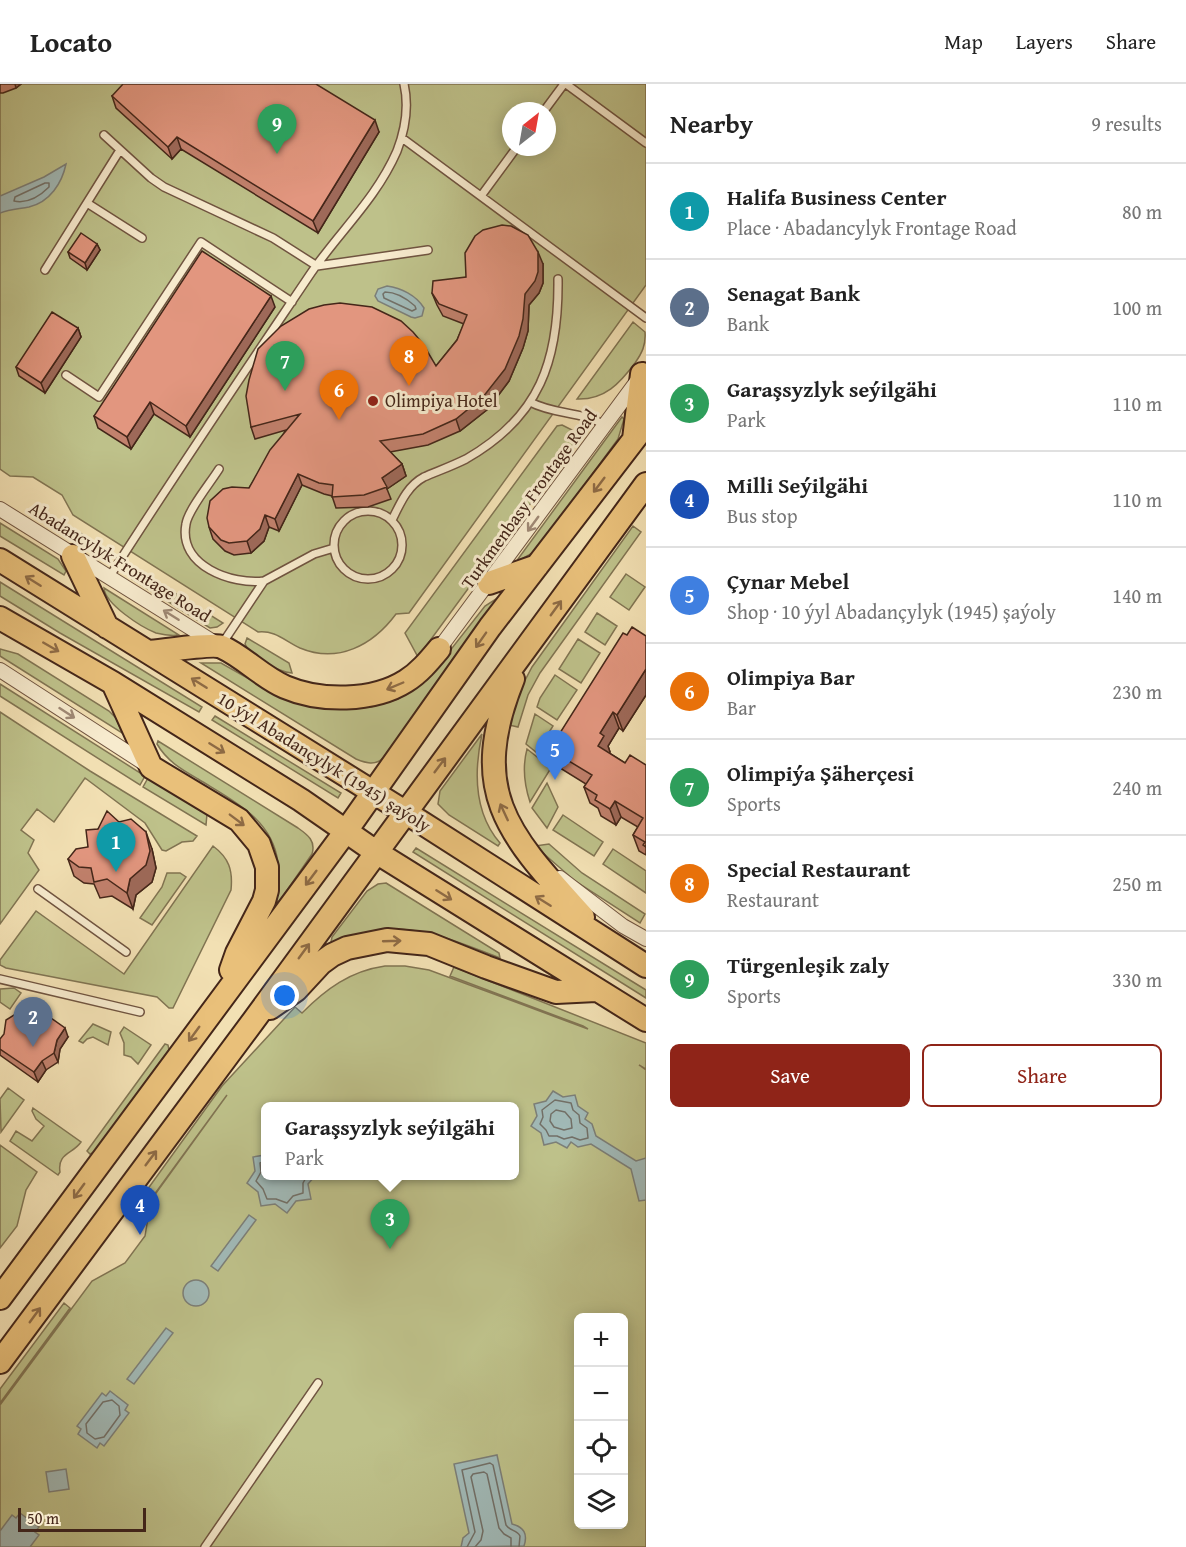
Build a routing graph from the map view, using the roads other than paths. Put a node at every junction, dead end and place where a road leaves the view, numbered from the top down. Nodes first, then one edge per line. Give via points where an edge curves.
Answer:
1 (404, 84) edge
2 (565, 84) edge
3 (551, 102) edge
4 (104, 135) dead end
5 (402, 138) junction
6 (646, 143) edge
7 (120, 150) junction
8 (510, 156) edge
9 (481, 196) junction
10 (87, 203) junction
11 (142, 238) dead end
12 (428, 250) dead end
13 (316, 266) junction
14 (45, 270) dead end
15 (558, 279) dead end
16 (292, 302) junction
17 (646, 318) edge
18 (644, 371) edge
19 (66, 375) dead end
20 (530, 402) junction
21 (605, 426) junction
22 (640, 431) edge
23 (219, 469) dead end
24 (646, 484) edge
25 (0, 509) edge
26 (392, 520) junction
27 (334, 548) junction
28 (73, 556) junction
29 (0, 560) edge
30 (537, 566) junction
31 (110, 576) junction
32 (264, 582) junction
33 (489, 584) junction
34 (0, 618) edge
35 (107, 627) junction
36 (220, 646) junction
37 (439, 650) joint
38 (525, 650) junction
39 (149, 652) junction
40 (0, 670) edge
41 (113, 683) junction
42 (152, 767) junction
43 (372, 793) junction
44 (405, 812) junction
45 (346, 831) junction
46 (519, 841) junction
47 (376, 852) junction
48 (38, 889) dead end
49 (646, 939) edge
50 (604, 940) junction
51 (126, 952) dead end
52 (646, 952) edge
53 (646, 966) edge
54 (0, 980) edge
55 (596, 990) junction
56 (223, 996) junction
57 (141, 1012) dead end
58 (254, 1020) junction
59 (646, 1020) edge
60 (0, 1298) edge
61 (0, 1362) edge
62 (318, 1383) dead end
63 (205, 1547) edge

1 - 5 lane
2 - 3 lane
2 - 6 lane
4 - 7 lane
5 - 9 lane
5 - 13 lane via 367,202
7 - 10 lane
7 - 13 lane via 164,187 273,238
8 - 9 lane
9 - 17 lane
10 - 11 lane
10 - 14 lane
12 - 13 lane
13 - 16 lane
15 - 20 lane via 553,346
16 - 19 lane via 201,242 99,397
16 - 31 lane
18 - 21 street, Turkmenbasy Frontage Road
18 - 22 main road
20 - 21 lane via 542,408 584,415
20 - 26 lane via 493,442 418,481 403,498
21 -> 33 street, Turkmenbasy Frontage Road
22 -> 30 main road
23 - 32 lane via 188,516 188,545 206,568 222,576
38 -> 24 main road
25 - 28 street, Abadancylyk Frontage Road
26 - 27 lane via 377,512 353,514 340,524
26 - 27 lane via 400,534 402,550 396,565 383,576 367,579 351,575
27 - 32 lane via 314,554
28 - 31 street, Abadancylyk Frontage Road
28 - 35 main road
35 -> 29 main road, 10 ýyl Abadançylyk (1945) şaýoly
30 - 33 main road
30 -> 43 main road
36 -> 31 street, Abadancylyk Frontage Road
32 - 36 lane
33 - 37 street, Turkmenbasy Frontage Road
34 -> 41 main road
35 - 39 main road, 10 ýyl Abadançylyk (1945) şaýoly
37 -> 36 main road via 406,681 391,688 373,694 334,696 284,686
36 - 39 main road
44 -> 38 main road
46 -> 38 main road via 498,798 494,742 501,710
43 -> 39 main road, 10 ýyl Abadançylyk (1945) şaýoly
40 -> 42 street
41 - 42 main road
41 -> 45 main road
42 -> 56 main road via 239,820 264,856 264,901 237,953
43 - 44 main road, 10 ýyl Abadançylyk (1945) şaýoly
43 - 45 main road
44 - 47 main road
50 -> 44 main road, 10 ýyl Abadançylyk (1945) şaýoly
45 - 47 main road
45 -> 56 main road
46 - 49 street via 573,889
46 - 50 main road
47 -> 55 main road
58 -> 47 main road
48 - 51 lane
50 - 52 main road
50 - 53 main road, 10 ýyl Abadançylyk (1945) şaýoly
54 - 57 lane
58 -> 55 main road via 296,990 332,955 387,940 429,944 556,992
55 - 59 main road
56 -> 60 main road
61 -> 58 main road
62 - 63 lane

